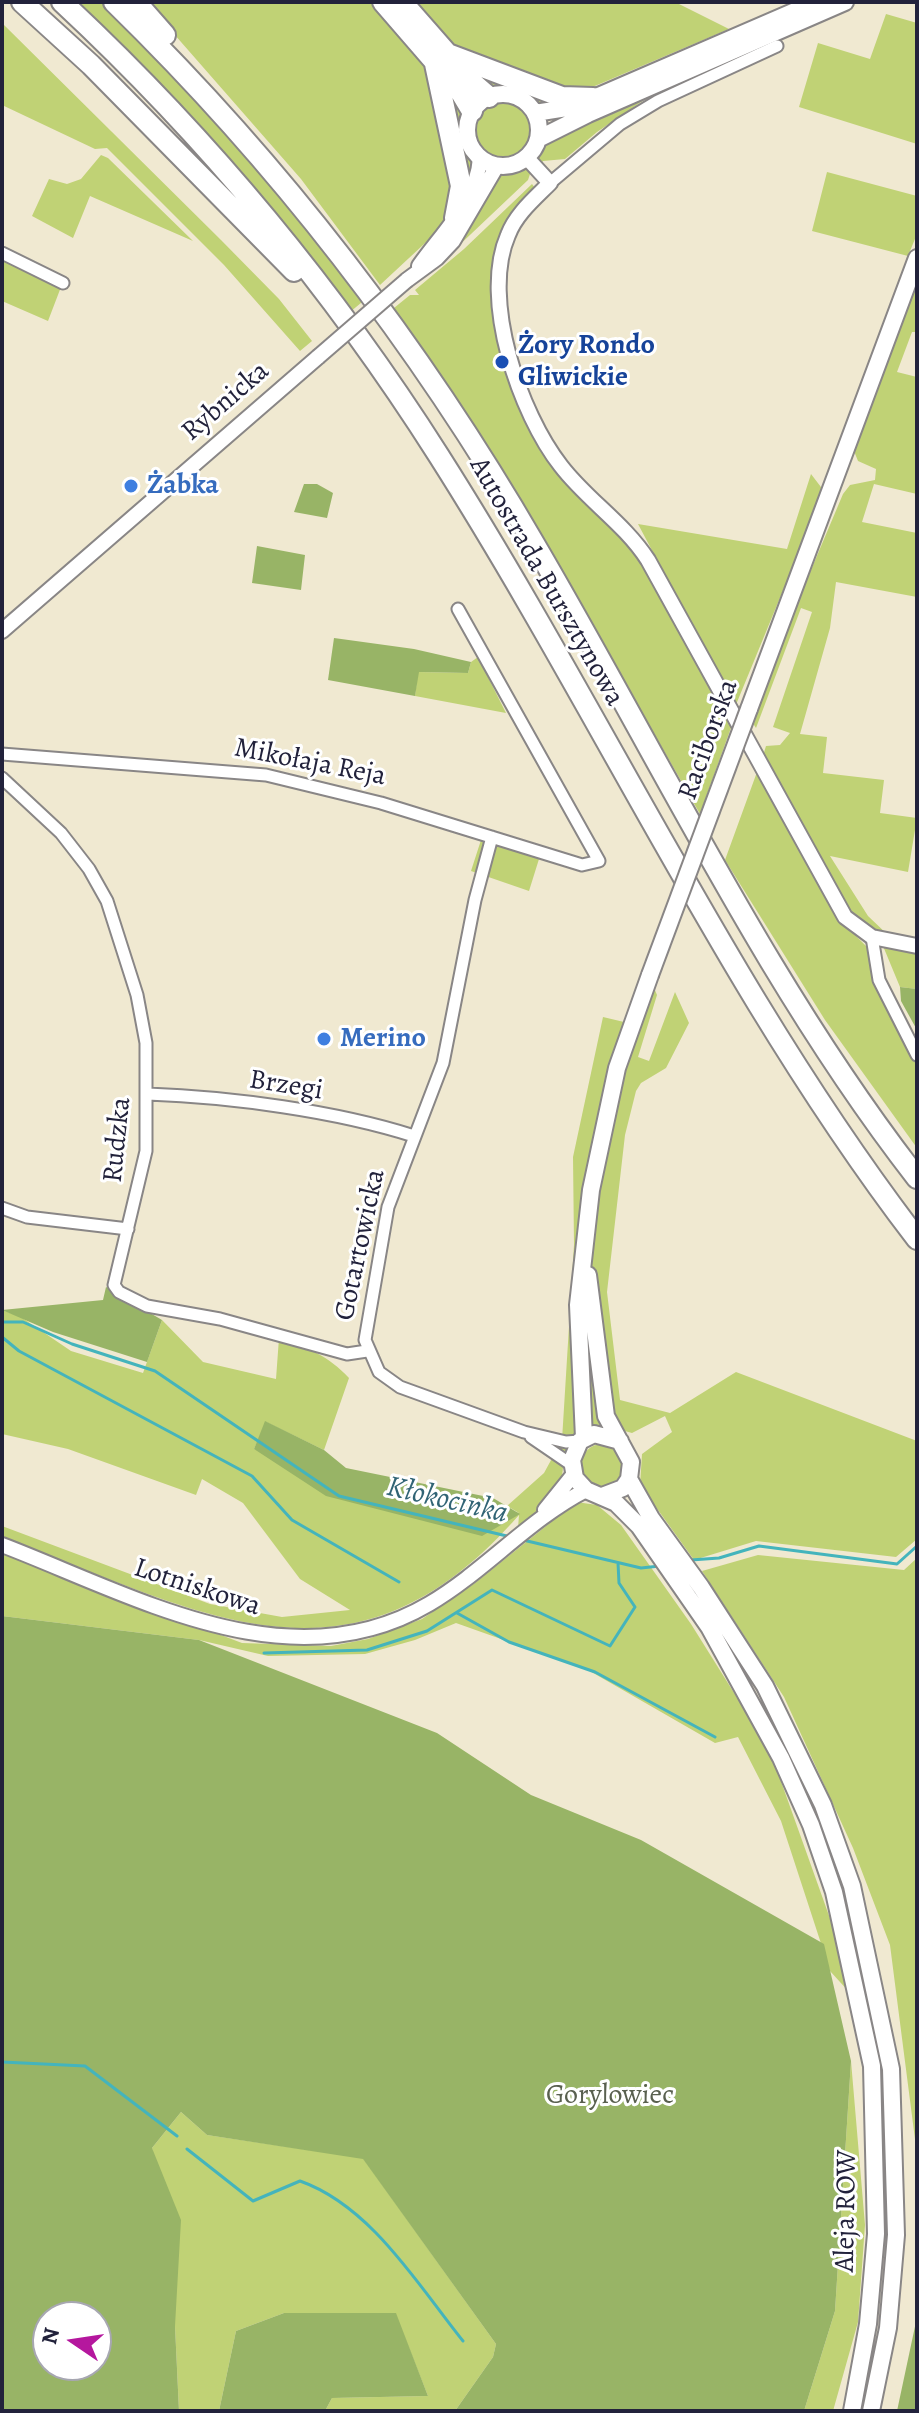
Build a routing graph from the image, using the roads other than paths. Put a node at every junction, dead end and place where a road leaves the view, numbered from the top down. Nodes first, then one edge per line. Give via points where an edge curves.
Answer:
1 (22, 2) edge
2 (62, 2) edge
3 (114, 2) edge
4 (136, 2) edge
5 (383, 2) edge
6 (402, 2) edge
7 (816, 2) edge
8 (845, 2) edge
9 (777, 46) dead end
10 (441, 59) junction
11 (489, 97) junction
12 (593, 98) junction
13 (472, 111) junction
14 (535, 113) junction
15 (245, 137) junction
16 (538, 139) junction
17 (480, 158) junction
18 (527, 158) junction
19 (497, 166) junction
20 (550, 183) junction
21 (455, 218) junction
22 (2, 253) edge
23 (917, 258) edge
24 (409, 278) junction
25 (63, 283) dead end
26 (361, 340) junction
27 (458, 609) dead end
28 (2, 631) edge
29 (2, 754) edge
30 (2, 778) edge
31 (492, 837) junction
32 (872, 937) junction
33 (917, 946) edge
34 (917, 1055) edge
35 (148, 1094) junction
36 (414, 1136) junction
37 (917, 1178) edge
38 (2, 1208) edge
39 (128, 1229) junction
40 (917, 1239) edge
41 (585, 1250) junction
42 (367, 1351) junction
43 (524, 1432) junction
44 (582, 1439) junction
45 (620, 1441) junction
46 (573, 1469) junction
47 (629, 1479) junction
48 (594, 1493) junction
49 (540, 1517) junction
50 (2, 1545) edge
51 (852, 2411) edge
52 (871, 2411) edge

1 - 26 highway via 91,65
2 - 26 highway, Autostrada Bursztynowa via 232,177
3 - 15 highway, Autostrada Bursztynowa
4 - 15 highway via 207,83
5 - 10 highway
6 - 10 highway
7 - 12 main road
8 - 16 main road
9 - 20 street via 658,101 620,124
10 - 11 highway
10 - 12 highway via 562,97
10 - 13 highway
10 - 21 highway via 461,186
11 - 13 main road
11 - 14 main road via 512,95
12 - 14 main road
13 - 17 main road via 468,139
14 - 16 main road
15 - 37 highway, Autostrada Bursztynowa via 370,292 477,450 795,999
16 - 18 main road
17 - 19 main road
17 - 21 street, Rybnicka via 479,172
18 - 19 main road
18 - 20 street
19 - 24 street, Rybnicka via 460,233
20 - 32 street via 515,221 501,266 505,346 534,420 560,466 621,524 648,560 845,917
21 - 24 street, Rybnicka
22 - 25 street
23 - 41 main road, Raciborska, bridge via 623,1051 604,1119
24 - 28 street, Rybnicka, bridge
26 - 40 highway, Autostrada Bursztynowa via 504,562 764,1016 863,1168
27 - 31 street, Mikołaja Reja via 599,861 582,865
29 - 31 street, Mikołaja Reja via 266,775
30 - 35 street, Rudzka via 61,833 107,901 137,995
31 - 36 street, Gotartowicka via 446,1052
32 - 33 street
32 - 34 street via 879,980
35 - 36 street, Brzegi via 269,1107
35 - 39 street, Rudzka via 145,1164
36 - 42 street, Gotartowicka via 388,1207 365,1323
38 - 39 street via 27,1217
39 - 42 street, Rudzka via 114,1280 119,1292 135,1302 347,1354
41 - 44 main road, Raciborska via 578,1305
41 - 45 main road, Raciborska via 605,1411
42 - 43 street, Gotartowicka via 379,1372 400,1387
43 - 44 street, Gotartowicka via 566,1442
43 - 46 street, Gotartowicka
44 - 45 main road via 604,1435
44 - 46 main road via 573,1453
45 - 47 main road via 630,1457
46 - 48 main road
46 - 49 street, Lotniskowa
47 - 48 main road via 623,1488
47 - 52 main road, Aleja ROW via 765,1686 823,1805 852,1886 891,2069 896,2235 888,2328
48 - 49 street, Lotniskowa
48 - 51 main road, Aleja ROW via 616,1503 649,1540 709,1627 781,1758 834,1892 872,2066 876,2234 868,2324
49 - 50 street, Lotniskowa via 430,1604 395,1621 336,1636 292,1639 200,1621

